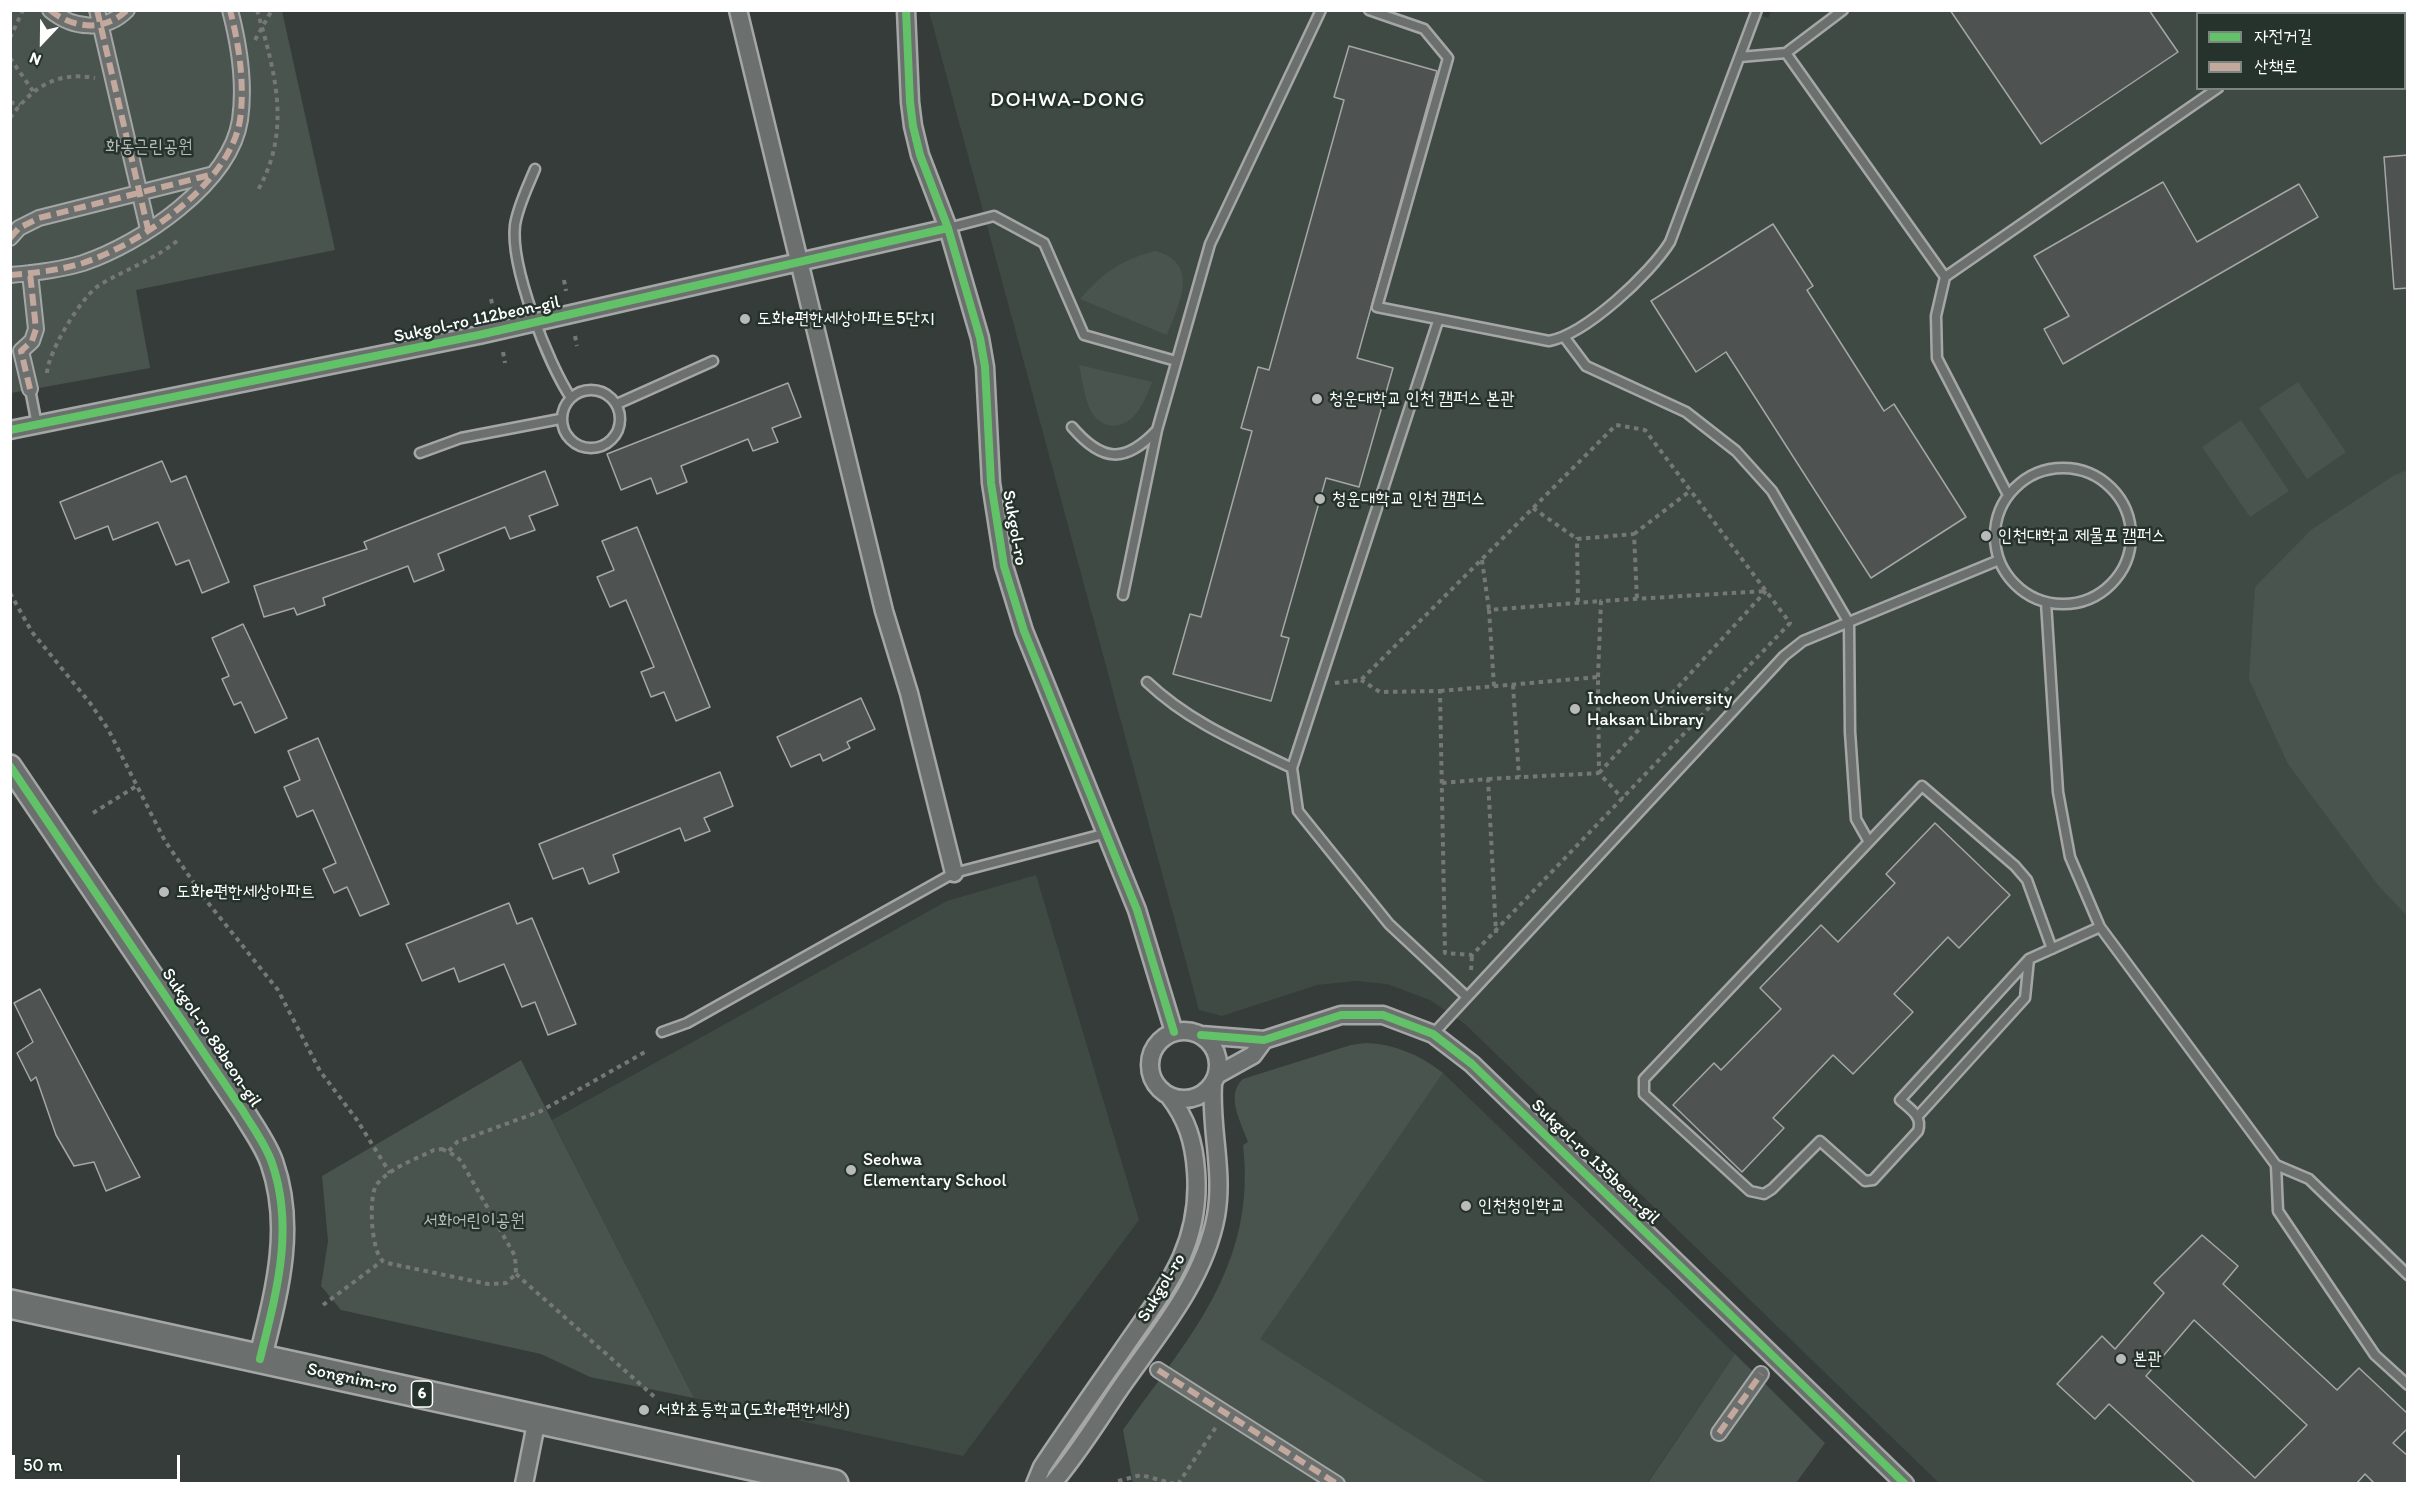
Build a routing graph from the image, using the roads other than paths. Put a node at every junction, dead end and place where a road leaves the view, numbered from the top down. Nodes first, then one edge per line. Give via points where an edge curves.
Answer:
1 (50, 10) edge
2 (97, 10) edge
3 (128, 10) edge
4 (230, 10) edge
5 (738, 10) edge
6 (906, 10) edge
7 (1321, 10) edge
8 (1369, 10) edge
9 (1757, 10) edge
10 (1843, 10) edge
11 (100, 25) junction
12 (1786, 53) junction
13 (1740, 57) junction
14 (2215, 90) edge
15 (535, 169) dead end
16 (214, 174) junction
17 (139, 193) junction
18 (948, 228) junction
19 (148, 229) junction
20 (10, 238) edge
21 (798, 264) junction
22 (30, 273) junction
23 (10, 275) edge
24 (1945, 277) junction
25 (1438, 321) junction
26 (537, 322) junction
27 (1565, 338) junction
28 (16, 352) edge
29 (713, 361) dead end
30 (1176, 361) junction
31 (30, 390) joint
32 (571, 398) junction
33 (617, 404) junction
34 (560, 419) junction
35 (37, 425) junction
36 (1072, 427) dead end
37 (10, 430) edge
38 (1157, 430) junction
39 (420, 453) dead end
40 (2008, 495) junction
41 (1999, 560) junction
42 (1123, 595) dead end
43 (2046, 602) junction
44 (1849, 623) junction
45 (1147, 682) dead end
46 (10, 766) edge
47 (1292, 768) junction
48 (1107, 833) junction
49 (1869, 842) junction
50 (954, 873) junction
51 (2100, 927) junction
52 (2052, 949) junction
53 (2029, 959) junction
54 (1467, 997) junction
55 (662, 1032) dead end
56 (1174, 1032) junction
57 (1433, 1034) junction
58 (1200, 1035) junction
59 (1264, 1040) junction
60 (1215, 1080) junction
61 (1169, 1096) junction
62 (1918, 1116) junction
63 (2276, 1165) junction
64 (2408, 1275) edge
65 (10, 1304) edge
66 (260, 1359) junction
67 (1158, 1370) dead end
68 (1761, 1374) dead end
69 (2408, 1385) edge
70 (537, 1419) junction
71 (1719, 1433) dead end
72 (524, 1484) edge
73 (834, 1484) edge
74 (1035, 1484) edge
75 (1052, 1484) edge
76 (1337, 1484) edge
77 (1905, 1484) edge

1 - 11 street via 72,24
2 - 11 street
3 - 11 street
4 - 16 street via 239,66 240,120 227,156
5 - 21 street
6 - 18 street, Sukgol-ro via 913,126
7 - 30 lane via 1210,244
8 - 25 lane via 1424,29 1448,58 1377,307
9 - 13 lane
10 - 12 lane
11 - 17 street
12 - 13 lane
12 - 24 lane
13 - 27 lane via 1670,242 1657,263 1639,282
14 - 24 lane
15 - 26 lane via 519,209 515,236
16 - 17 street
16 - 19 street via 180,207
17 - 19 street
17 - 20 street via 39,218 19,228
18 - 21 street, Sukgol-ro 112beon-gil
18 - 30 lane via 994,216 1044,243 1084,335
18 - 48 street, Sukgol-ro via 985,367 991,483 1004,566 1024,631
19 - 22 street via 84,262
21 - 26 street, Sukgol-ro 112beon-gil
21 - 50 street
22 - 23 street
22 - 28 street via 36,328 32,341
24 - 40 lane via 1936,316 1937,358
25 - 27 lane via 1531,339
25 - 47 lane
26 - 32 lane via 548,356
26 - 35 street, Sukgol-ro 112beon-gil
27 - 44 lane via 1586,366 1686,412 1736,451 1772,491
28 - 31 street
29 - 33 lane
30 - 38 lane
31 - 35 lane
32 - 33 lane via 580,393 600,392
32 - 34 lane
33 - 34 lane via 621,414 616,435 599,447 577,446 562,430
34 - 39 lane via 461,438
35 - 37 street, Sukgol-ro 112beon-gil
36 - 38 lane via 1097,451 1113,455 1130,453
38 - 42 lane
40 - 41 lane via 1996,526
40 - 43 lane via 2031,475 2047,469 2080,470 2109,485 2128,512 2132,545 2120,575 2109,588 2087,600
41 - 43 lane via 2018,587
41 - 44 lane
43 - 51 lane via 2058,792 2070,857
44 - 49 lane via 1856,819
44 - 54 lane via 1803,641 1784,656
45 - 47 lane via 1201,725
46 - 66 street, Sukgol-ro 88beon-gil via 243,1111 272,1161 280,1193 282,1256
47 - 54 lane via 1298,811 1389,924
48 - 50 lane
48 - 56 street, Sukgol-ro via 1137,910
49 - 52 lane via 1922,786 2027,880
49 - 62 lane via 1644,1079 1644,1094 1750,1191 1764,1194 1820,1141 1865,1181 1873,1180 1918,1131
50 - 55 lane via 687,1023
51 - 52 lane
51 - 63 lane
52 - 53 lane
53 - 62 lane via 2025,998
53 - 62 lane via 1900,1100
54 - 57 lane
56 - 58 street
56 - 61 street, Sukgol-ro via 1157,1044 1150,1062 1154,1082
57 - 59 street, Sukgol-ro 135beon-gil via 1383,1015 1361,1013 1341,1015
57 - 77 street, Sukgol-ro 135beon-gil via 1472,1064
58 - 59 street, Sukgol-ro 135beon-gil
58 - 60 street, Sukgol-ro via 1218,1057
59 - 60 street, Sukgol-ro 135beon-gil via 1253,1054
60 - 61 street via 1206,1091 1188,1099
60 - 75 street, Sukgol-ro via 1212,1120 1219,1192 1203,1258 1171,1314
61 - 74 street, Sukgol-ro via 1185,1119 1193,1142 1198,1190 1191,1234 1168,1284 1042,1467
63 - 64 lane via 2308,1179
63 - 69 lane via 2278,1211 2375,1355
65 - 66 main road, Songnim-ro / 6
66 - 70 main road, Songnim-ro / 6
67 - 76 street
68 - 71 street
70 - 72 street
70 - 73 main road, Songnim-ro / 6

